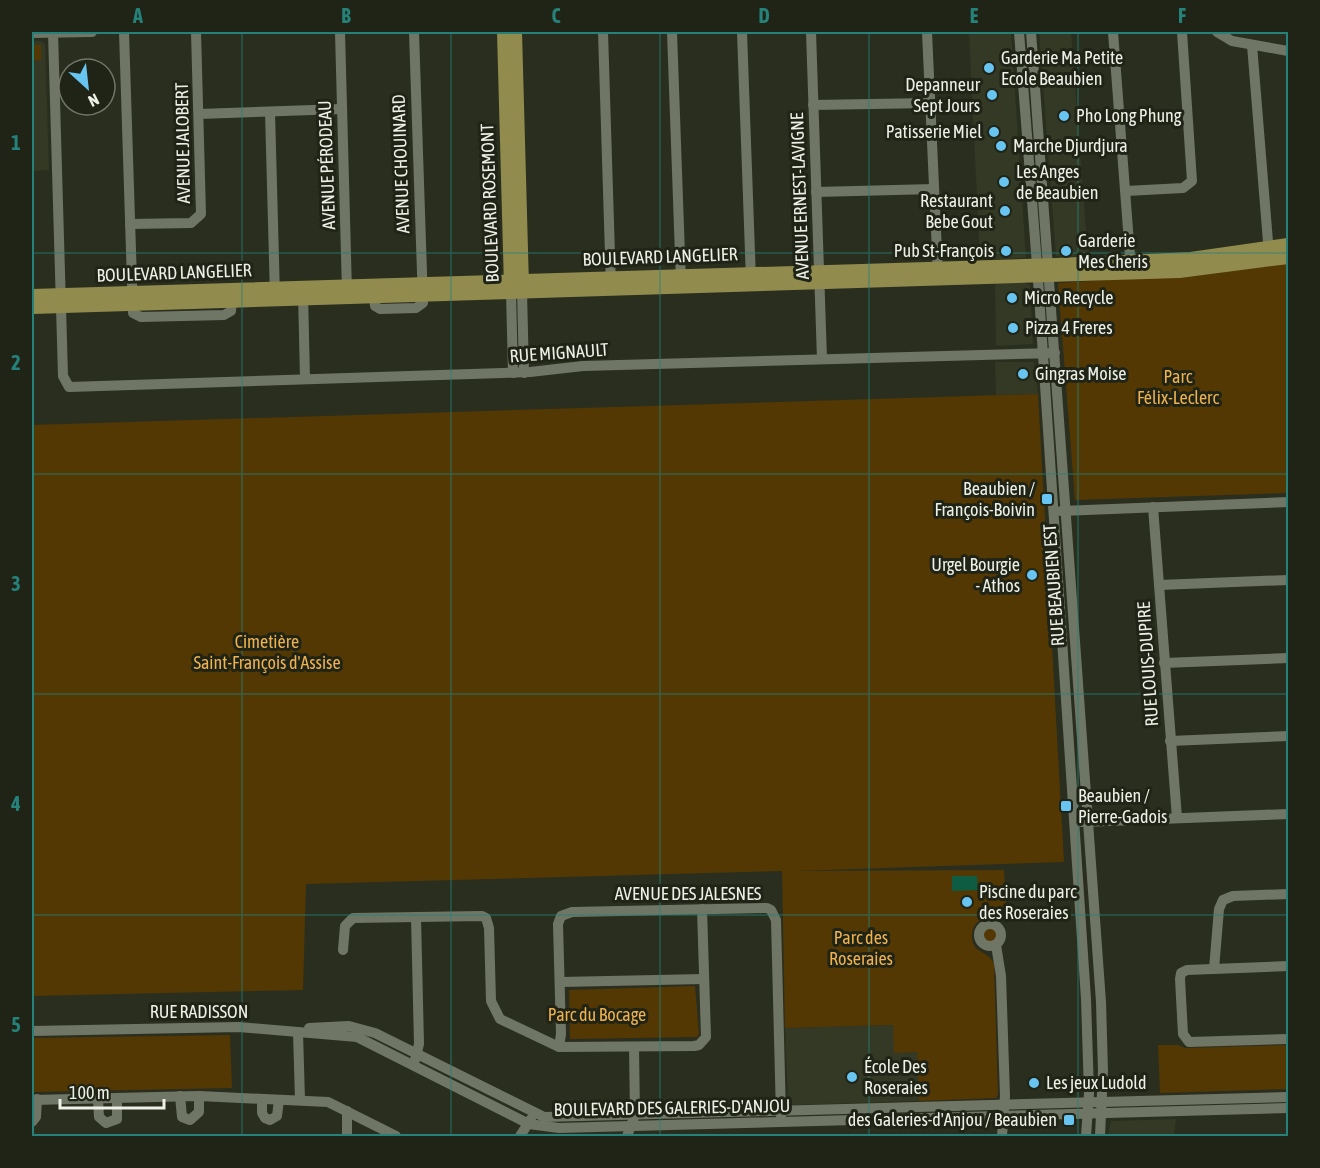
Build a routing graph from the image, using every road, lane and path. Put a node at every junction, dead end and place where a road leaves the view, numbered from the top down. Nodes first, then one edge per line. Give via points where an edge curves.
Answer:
1 (53, 32) edge
2 (92, 32) edge
3 (124, 32) edge
4 (196, 32) edge
5 (340, 32) edge
6 (414, 32) edge
7 (504, 32) edge
8 (515, 32) edge
9 (603, 32) edge
10 (672, 32) edge
11 (742, 32) edge
12 (811, 32) edge
13 (927, 32) edge
14 (1018, 32) edge
15 (1031, 32) edge
16 (1113, 32) edge
17 (1182, 32) edge
18 (1217, 32) edge
19 (32, 33) edge
20 (1252, 45) junction
21 (1033, 51) junction
22 (1288, 51) edge
23 (1020, 52) junction
24 (930, 103) junction
25 (813, 105) junction
26 (342, 109) junction
27 (270, 112) junction
28 (199, 114) junction
29 (1039, 129) junction
30 (1026, 130) junction
31 (934, 189) junction
32 (1126, 191) junction
33 (816, 192) junction
34 (130, 224) junction
35 (1288, 245) edge
36 (1269, 254) junction
37 (1288, 257) edge
38 (1131, 267) junction
39 (1043, 270) junction
40 (938, 273) junction
41 (819, 276) junction
42 (751, 278) junction
43 (681, 280) junction
44 (610, 282) junction
45 (516, 286) junction
46 (422, 289) junction
47 (347, 291) junction
48 (275, 293) junction
49 (303, 293) junction
50 (32, 296) edge
51 (132, 298) junction
52 (61, 300) junction
53 (32, 307) edge
54 (1043, 353) junction
55 (1055, 353) junction
56 (822, 358) junction
57 (518, 373) junction
58 (305, 379) junction
59 (1288, 502) edge
60 (1153, 507) junction
61 (1066, 510) junction
62 (1054, 511) junction
63 (1288, 580) edge
64 (1159, 585) junction
65 (1288, 658) edge
66 (1164, 663) junction
67 (1288, 736) edge
68 (1081, 737) junction
69 (1068, 738) junction
70 (1170, 741) junction
71 (1288, 814) edge
72 (1176, 818) junction
73 (1087, 822) junction
74 (1073, 823) junction
75 (1288, 894) edge
76 (702, 909) junction
77 (416, 917) junction
78 (996, 945) dead end
79 (343, 950) dead end
80 (1099, 966) junction
81 (1288, 966) edge
82 (1083, 968) junction
83 (1214, 969) junction
84 (705, 979) junction
85 (560, 982) junction
86 (32, 1031) edge
87 (298, 1032) junction
88 (1288, 1039) edge
89 (559, 1047) junction
90 (634, 1047) junction
91 (415, 1059) junction
92 (180, 1096) junction
93 (199, 1096) junction
94 (1288, 1097) edge
95 (117, 1098) junction
96 (98, 1099) junction
97 (262, 1099) junction
98 (34, 1100) edge
99 (279, 1100) junction
100 (300, 1100) junction
101 (1102, 1102) junction
102 (1088, 1103) junction
103 (1005, 1105) junction
104 (1288, 1108) edge
105 (347, 1111) junction
106 (1101, 1114) junction
107 (1087, 1115) junction
108 (781, 1117) junction
109 (1004, 1117) junction
110 (531, 1119) junction
111 (32, 1122) edge
112 (632, 1126) edge
113 (347, 1137) edge
114 (396, 1137) edge
115 (520, 1137) edge
116 (1002, 1137) edge
117 (1086, 1137) edge
118 (1100, 1137) edge

1 - 2 street
1 - 19 street
1 - 52 street
3 - 34 street
4 - 28 street, AVENUE JALOBERT
5 - 26 street, AVENUE PÉRODEAU
6 - 46 street, AVENUE CHOUINARD
7 - 45 main road, BOULEVARD ROSEMONT
8 - 45 main road, BOULEVARD ROSEMONT
9 - 44 street
10 - 43 street
11 - 42 street
12 - 25 street, AVENUE ERNEST-LAVIGNE
13 - 24 street
14 - 23 street, RUE BEAUBIEN EST
15 - 21 street, RUE BEAUBIEN EST
16 - 32 street
17 - 32 street via 1192,181 1183,188
18 - 20 street via 1227,39
20 - 22 street
20 - 36 street
21 - 23 street
21 - 29 street, RUE BEAUBIEN EST
23 - 30 street, RUE BEAUBIEN EST
24 - 25 street
24 - 31 street
25 - 33 street, AVENUE ERNEST-LAVIGNE
26 - 27 street
26 - 47 street, AVENUE PÉRODEAU
27 - 28 street
27 - 48 street
28 - 34 street, AVENUE JALOBERT via 199,218 191,223
29 - 30 street
29 - 39 street, RUE BEAUBIEN EST
30 - 39 street, RUE BEAUBIEN EST
31 - 33 street
31 - 40 street
32 - 38 street
33 - 41 street, AVENUE ERNEST-LAVIGNE
34 - 51 street
35 - 36 main road, BOULEVARD LANGELIER
36 - 37 main road, BOULEVARD LANGELIER
36 - 38 main road, BOULEVARD LANGELIER via 1179,271
38 - 39 main road, BOULEVARD LANGELIER
39 - 40 main road, BOULEVARD LANGELIER
39 - 54 street, RUE BEAUBIEN EST
39 - 55 street, RUE BEAUBIEN EST
40 - 41 main road, BOULEVARD LANGELIER
41 - 42 main road, BOULEVARD LANGELIER
41 - 56 street, AVENUE ERNEST-LAVIGNE
42 - 43 main road, BOULEVARD LANGELIER
43 - 44 main road, BOULEVARD LANGELIER
44 - 45 main road, BOULEVARD LANGELIER
45 - 46 main road, BOULEVARD LANGELIER
45 - 57 street, BOULEVARD ROSEMONT
46 - 47 main road, BOULEVARD LANGELIER
46 - 47 main road, BOULEVARD LANGELIER via 374,296
47 - 49 main road, BOULEVARD LANGELIER
48 - 49 main road, BOULEVARD LANGELIER
48 - 51 main road, BOULEVARD LANGELIER
48 - 51 main road, BOULEVARD LANGELIER via 232,300
49 - 58 street
50 - 52 main road, BOULEVARD LANGELIER
51 - 52 main road, BOULEVARD LANGELIER
52 - 53 main road, BOULEVARD LANGELIER
52 - 58 street, RUE MIGNAULT via 63,376 67,385
54 - 55 street, RUE MIGNAULT
54 - 56 street, RUE MIGNAULT
54 - 62 street, RUE BEAUBIEN EST
55 - 61 street, RUE BEAUBIEN EST
56 - 57 street, RUE MIGNAULT via 583,366
57 - 58 street, RUE MIGNAULT
59 - 60 street
60 - 61 street
60 - 64 street, RUE LOUIS-DUPIRE
61 - 62 street
61 - 68 street, RUE BEAUBIEN EST
62 - 69 street, RUE BEAUBIEN EST
63 - 64 street
64 - 66 street, RUE LOUIS-DUPIRE
65 - 66 street
66 - 70 street, RUE LOUIS-DUPIRE
67 - 70 street
68 - 69 street
68 - 73 street, RUE BEAUBIEN EST
69 - 74 street, RUE BEAUBIEN EST
70 - 72 street, RUE LOUIS-DUPIRE
71 - 72 street
72 - 73 street
73 - 74 street
73 - 80 street, RUE BEAUBIEN EST
74 - 82 street, RUE BEAUBIEN EST
75 - 83 street via 1233,896 1223,900
76 - 84 street
76 - 85 street, AVENUE DES JALESNES via 572,912 561,916
76 - 108 street, AVENUE DES JALESNES via 761,907 774,914
77 - 79 street via 349,920
77 - 89 street via 486,918 495,1014
77 - 91 street
78 - 103 street via 1001,976
80 - 82 street
80 - 101 street, RUE BEAUBIEN EST
81 - 83 street
82 - 102 street, RUE BEAUBIEN EST
83 - 88 street via 1181,973 1185,1039
84 - 85 street
84 - 90 street via 703,1042 694,1046
85 - 89 street, AVENUE DES JALESNES
86 - 87 street, RUE RADISSON via 238,1027
87 - 91 street, BOULEVARD DES GALERIES-D'ANJOU via 330,1025 362,1028
87 - 100 street
89 - 90 street
90 - 112 street
91 - 110 street, BOULEVARD DES GALERIES-D'ANJOU
92 - 93 street
92 - 93 street via 182,1117 190,1120 199,1112
92 - 95 street
93 - 97 street
94 - 101 street, BOULEVARD DES GALERIES-D'ANJOU
95 - 96 street
95 - 96 street via 117,1119 106,1123 99,1117
96 - 98 street
97 - 99 street
97 - 99 street via 262,1113 267,1120 277,1116
98 - 111 street via 36,1117
99 - 100 street
100 - 105 street via 328,1102
101 - 102 street, BOULEVARD DES GALERIES-D'ANJOU
101 - 106 street, RUE BEAUBIEN EST
102 - 103 street, BOULEVARD DES GALERIES-D'ANJOU
102 - 107 street, RUE BEAUBIEN EST
103 - 108 street, BOULEVARD DES GALERIES-D'ANJOU
103 - 109 street
104 - 106 street, BOULEVARD DES GALERIES-D'ANJOU
105 - 113 street
105 - 114 street
106 - 107 street, BOULEVARD DES GALERIES-D'ANJOU
106 - 118 street, RUE BEAUBIEN EST
107 - 109 street, BOULEVARD DES GALERIES-D'ANJOU
107 - 117 street, RUE BEAUBIEN EST
108 - 109 street, BOULEVARD DES GALERIES-D'ANJOU
108 - 112 street, BOULEVARD DES GALERIES-D'ANJOU
109 - 116 street
110 - 112 street, BOULEVARD DES GALERIES-D'ANJOU
110 - 115 street

